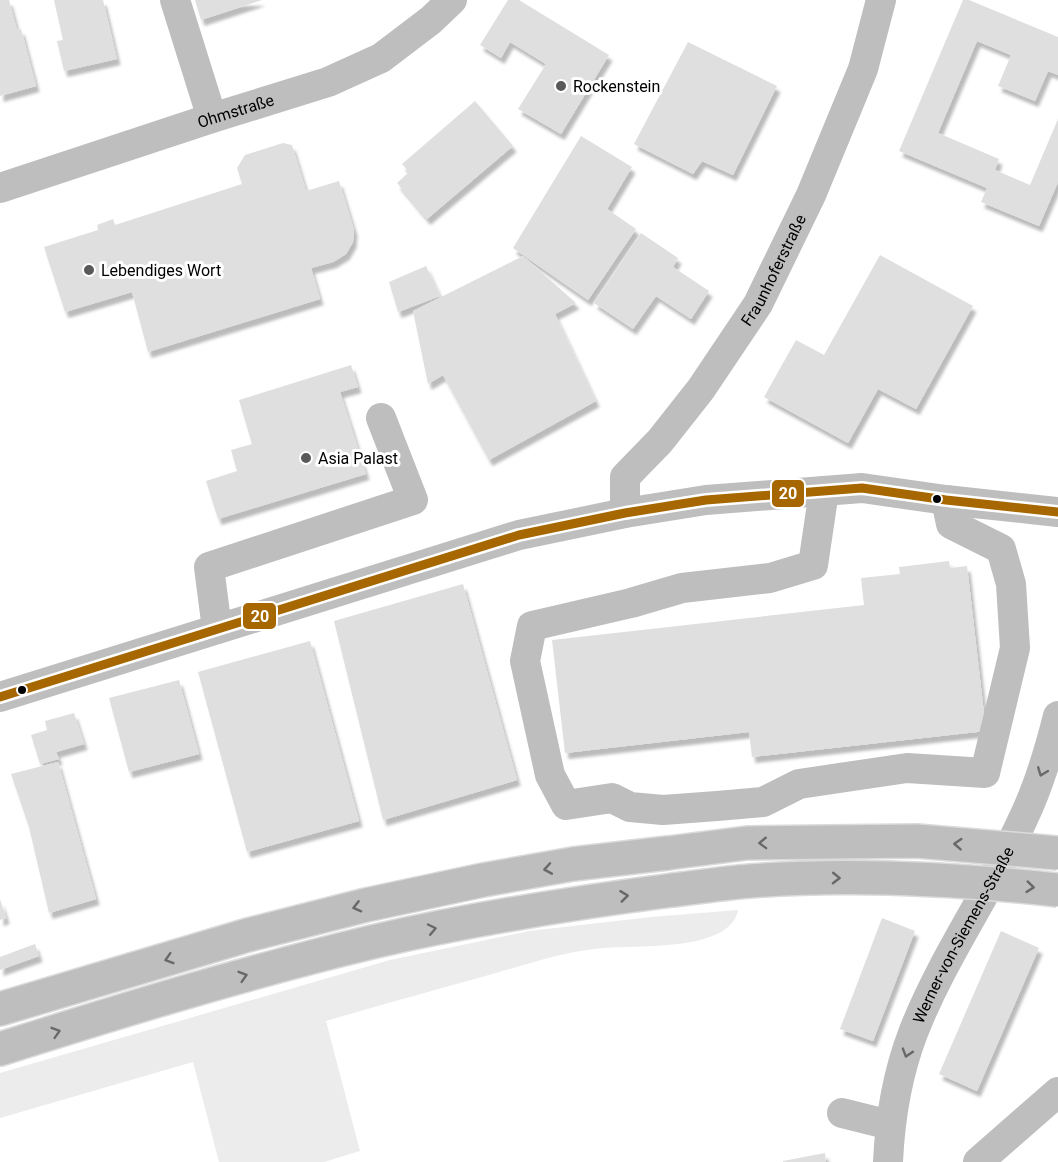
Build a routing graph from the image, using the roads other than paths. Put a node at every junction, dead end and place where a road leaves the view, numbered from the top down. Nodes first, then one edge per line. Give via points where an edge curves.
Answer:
1 (175, 0) edge
2 (452, 0) edge
3 (881, 0) edge
4 (212, 118) junction
5 (0, 188) edge
6 (381, 418) dead end
7 (824, 491) junction
8 (946, 500) junction
9 (1058, 512) edge
10 (625, 513) junction
11 (217, 629) junction
12 (0, 697) edge
13 (1058, 716) edge
14 (1058, 853) edge
15 (1058, 890) edge
16 (0, 1010) edge
17 (0, 1049) edge
18 (1058, 1092) edge
19 (842, 1113) dead end
20 (890, 1125) junction
21 (888, 1162) edge
22 (978, 1162) edge

1 - 4 street
2 - 4 street, Ohmstraße via 381,58 328,82
3 - 10 street, Fraunhoferstraße via 863,69 811,195 758,304 701,389 625,477
4 - 5 street, Ohmstraße
6 - 11 street via 413,500 209,567
7 - 8 street via 861,488
7 - 8 street via 813,565 770,578 682,588 532,626 525,662 550,775 566,805 612,798 630,807 706,807 763,802 799,784 907,768 985,773 1015,648 1011,584 1001,549 951,524
7 - 10 street via 706,500
8 - 9 street
10 - 11 street via 519,535
11 - 12 street
13 -> 20 street, Werner-von-Siemens-Straße via 1045,767 1023,820 913,1033 895,1091
14 -> 16 highway, bridge via 917,841 824,841 747,843 573,864 366,905 248,935
17 -> 15 highway, bridge via 263,970 372,942 573,903 750,881 827,878 914,879
18 - 22 street
19 - 20 street
20 - 21 street, Werner-von-Siemens-Straße

